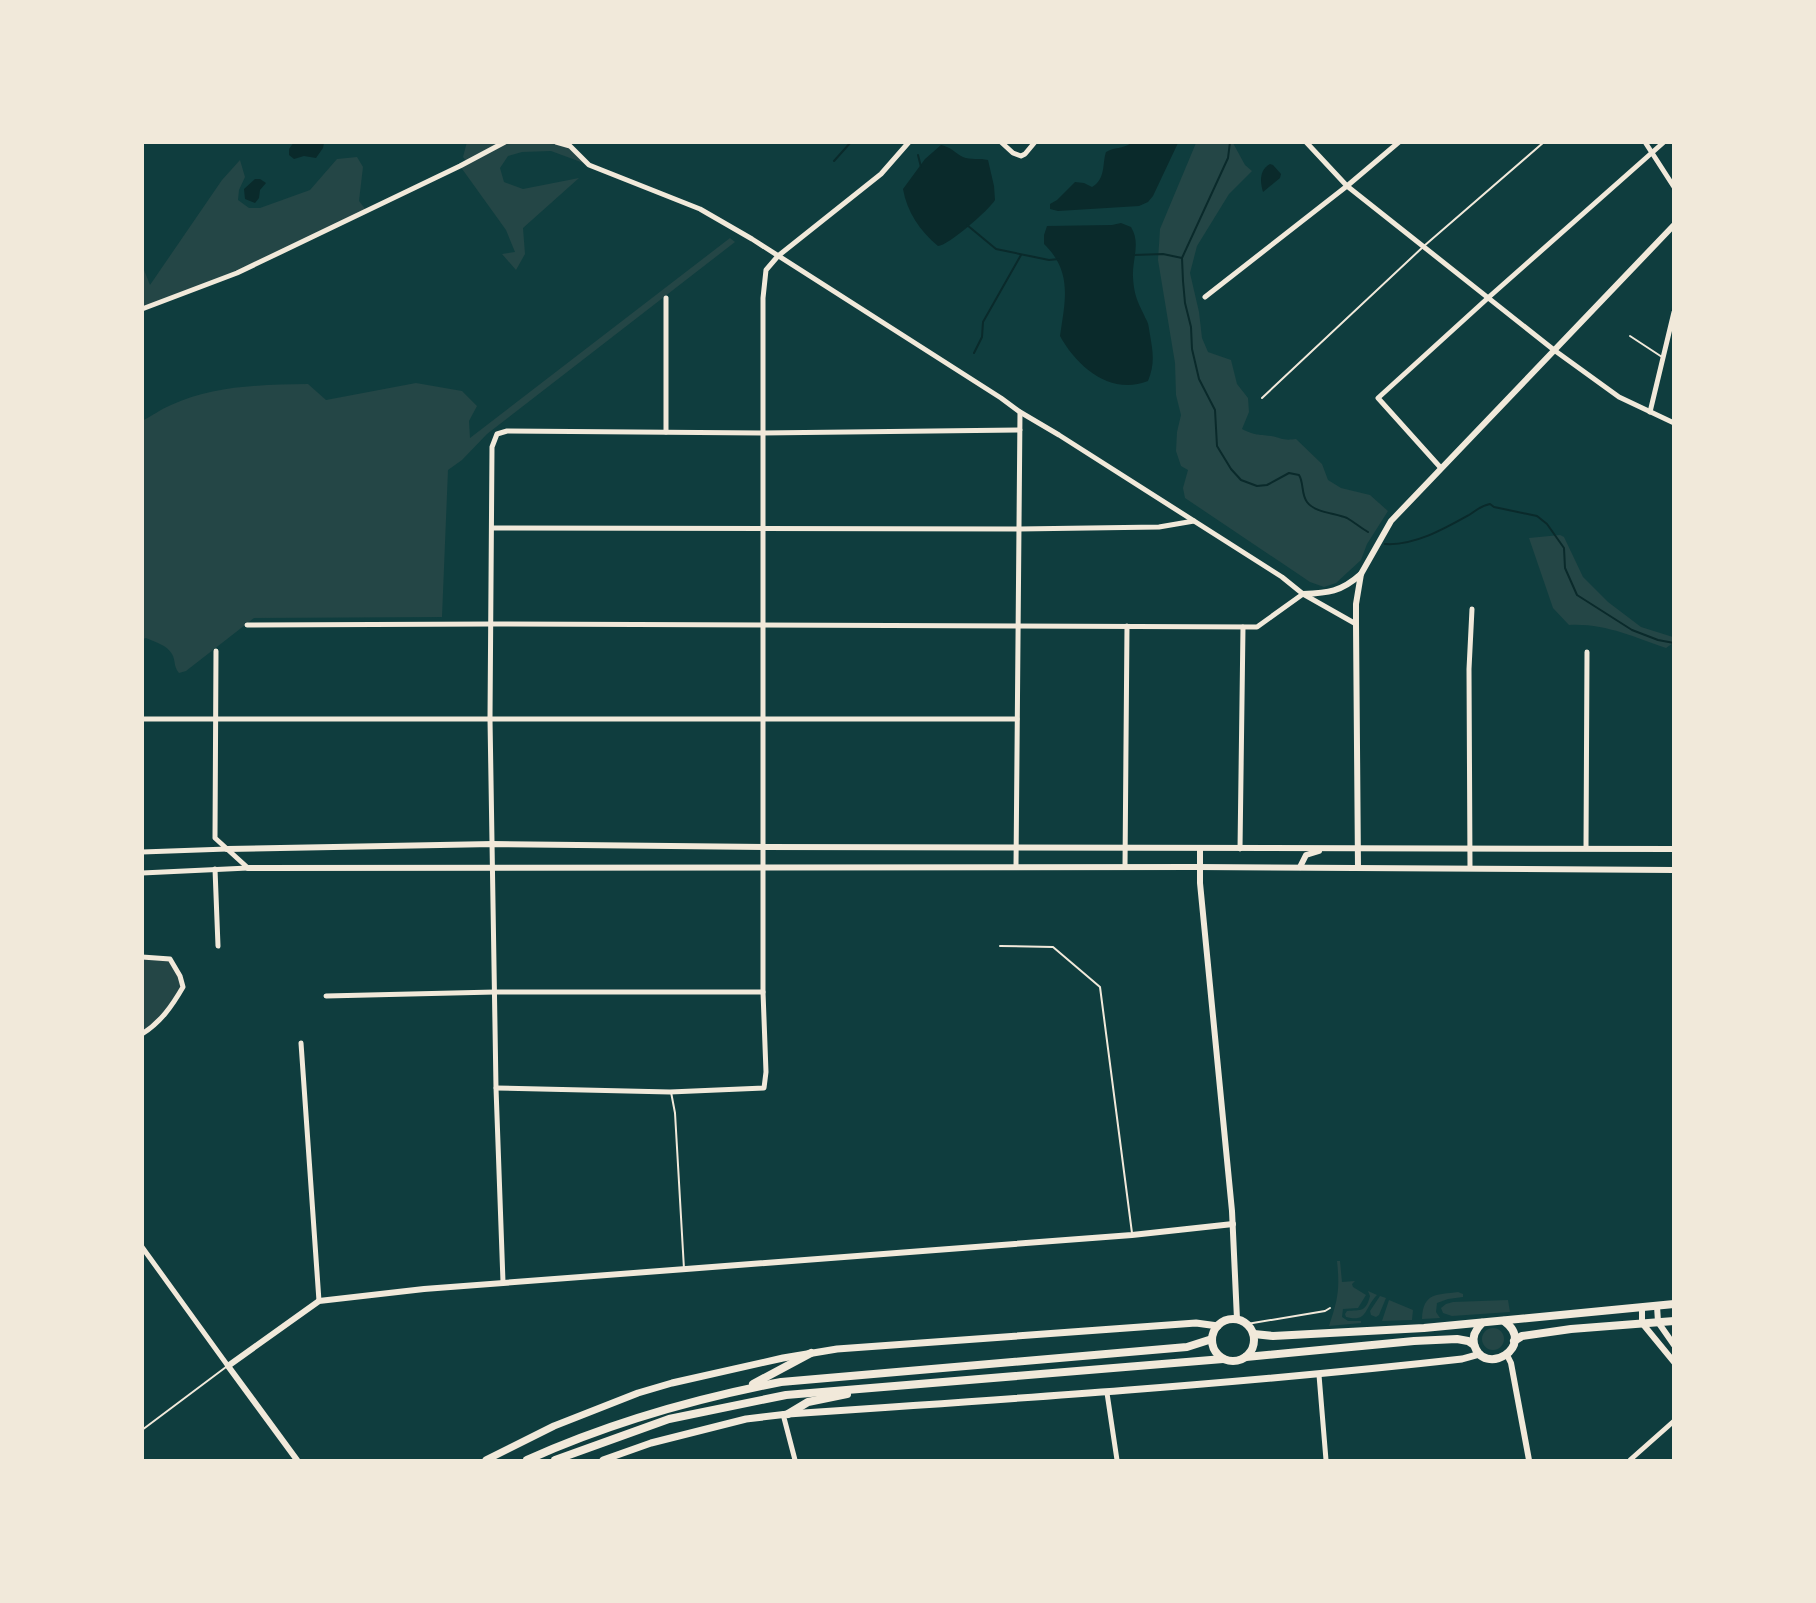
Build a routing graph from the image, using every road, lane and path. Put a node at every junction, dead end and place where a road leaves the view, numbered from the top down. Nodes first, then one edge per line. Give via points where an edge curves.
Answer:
1 (504, 142) edge
2 (556, 142) edge
3 (909, 142) edge
4 (1001, 142) edge
5 (1035, 142) edge
6 (1306, 142) edge
7 (1399, 142) edge
8 (1544, 142) edge
9 (1645, 142) edge
10 (1664, 142) edge
11 (569, 144) edge
12 (1652, 153) junction
13 (1347, 186) junction
14 (1674, 187) edge
15 (1674, 225) edge
16 (1424, 246) junction
17 (778, 256) junction
18 (1205, 297) dead end
19 (1489, 297) junction
20 (666, 298) dead end
21 (142, 309) edge
22 (1674, 312) edge
23 (1630, 336) dead end
24 (1554, 350) junction
25 (1662, 357) junction
26 (1262, 398) dead end
27 (1020, 412) junction
28 (1650, 412) junction
29 (1674, 423) edge
30 (1020, 430) junction
31 (666, 432) junction
32 (762, 433) junction
33 (1440, 467) junction
34 (1194, 521) junction
35 (763, 527) junction
36 (492, 528) junction
37 (1019, 529) junction
38 (1361, 574) junction
39 (1303, 594) junction
40 (1472, 609) dead end
41 (492, 624) junction
42 (1356, 624) junction
43 (247, 625) dead end
44 (762, 626) junction
45 (1018, 626) junction
46 (1127, 626) junction
47 (1242, 627) junction
48 (216, 651) dead end
49 (1587, 652) dead end
50 (142, 719) edge
51 (215, 719) junction
52 (490, 719) junction
53 (763, 719) junction
54 (1017, 719) junction
55 (493, 844) junction
56 (764, 848) junction
57 (1016, 848) junction
58 (1125, 848) junction
59 (1200, 848) junction
60 (1586, 848) junction
61 (227, 849) junction
62 (1240, 849) junction
63 (1331, 849) junction
64 (1358, 849) junction
65 (1470, 849) junction
66 (1674, 849) edge
67 (142, 852) edge
68 (764, 867) junction
69 (1016, 867) junction
70 (1125, 867) junction
71 (1199, 867) junction
72 (1300, 867) junction
73 (248, 868) junction
74 (493, 868) junction
75 (1358, 868) junction
76 (1470, 868) junction
77 (215, 869) junction
78 (1674, 870) edge
79 (142, 873) edge
80 (218, 946) dead end
81 (1000, 946) dead end
82 (142, 957) edge
83 (495, 992) junction
84 (763, 992) junction
85 (326, 996) dead end
86 (142, 1034) edge
87 (301, 1043) dead end
88 (496, 1088) junction
89 (670, 1092) junction
90 (1233, 1224) junction
91 (1132, 1235) junction
92 (142, 1247) edge
93 (684, 1269) junction
94 (503, 1282) junction
95 (319, 1301) junction
96 (1674, 1304) edge
97 (1657, 1306) junction
98 (1642, 1307) junction
99 (1329, 1308) dead end
100 (1236, 1319) junction
101 (1504, 1321) junction
102 (1674, 1321) edge
103 (1658, 1322) junction
104 (1482, 1323) junction
105 (1642, 1323) junction
106 (1247, 1324) junction
107 (1218, 1326) junction
108 (1254, 1334) junction
109 (1212, 1339) junction
110 (1514, 1341) junction
111 (1474, 1345) junction
112 (1674, 1345) edge
113 (811, 1353) junction
114 (1480, 1354) junction
115 (1506, 1355) junction
116 (1246, 1357) junction
117 (1223, 1359) junction
118 (1674, 1362) edge
119 (228, 1365) junction
120 (1318, 1375) junction
121 (890, 1385) junction
122 (745, 1389) junction
123 (1107, 1393) junction
124 (786, 1414) junction
125 (1674, 1421) edge
126 (142, 1430) edge
127 (297, 1461) edge
128 (486, 1461) edge
129 (527, 1461) edge
130 (555, 1461) edge
131 (603, 1461) edge
132 (795, 1461) edge
133 (1117, 1461) edge
134 (1326, 1461) edge
135 (1529, 1461) edge
136 (1630, 1461) edge

1 - 21 street via 237,273
2 - 11 street
3 - 17 street via 882,174
4 - 5 street via 1021,156
6 - 13 street
7 - 13 street
8 - 16 lane
9 - 12 street
10 - 12 street
11 - 17 street via 589,165 700,209
12 - 14 street
12 - 19 street
13 - 16 street
13 - 18 street
15 - 24 street
16 - 19 street
16 - 26 lane
17 - 27 street
17 - 32 street via 766,270 763,297
19 - 24 street
19 - 33 street via 1378,398
20 - 31 street
22 - 25 street
23 - 25 lane
24 - 28 street via 1619,397
24 - 33 street
25 - 28 street
27 - 30 street
27 - 34 street
28 - 29 street
30 - 32 street
30 - 37 street
31 - 32 street
31 - 36 street via 497,434 492,447
32 - 35 street
33 - 38 street via 1391,521
34 - 37 street via 1159,527
34 - 39 street
35 - 36 street
35 - 37 street
35 - 44 street
36 - 41 street
37 - 45 street
38 - 39 street via 1345,587
38 - 42 street
39 - 42 street
39 - 47 street via 1257,627
40 - 65 street
41 - 43 street
41 - 44 street
41 - 52 street
42 - 64 street
44 - 45 street
44 - 53 street
45 - 46 street
45 - 54 street
46 - 47 street
46 - 58 street
47 - 62 street
48 - 51 street
49 - 60 street
50 - 51 street
51 - 52 street
51 - 61 street via 215,838
52 - 53 street
52 - 55 street
53 - 54 street
53 - 56 street
54 - 57 street
55 - 56 street
55 - 61 street
55 - 74 street
56 - 57 street
56 - 68 street
57 - 58 street
57 - 69 street
58 - 59 street
58 - 70 street
59 - 62 street
59 - 71 street
60 - 65 street
60 - 66 street
61 - 67 street
61 - 73 street
62 - 63 street
63 - 64 street
63 - 72 street via 1306,855
64 - 65 street
64 - 75 street
65 - 76 street
68 - 69 street
68 - 74 street
68 - 84 street
69 - 70 street
70 - 71 street
71 - 72 street
71 - 90 street
72 - 75 street
73 - 74 street
73 - 77 street
74 - 83 street
75 - 76 street
76 - 78 street
77 - 79 street
77 - 80 street
81 - 91 lane via 1053,947 1101,987
82 - 86 street via 170,959 183,987 157,1025
83 - 84 street
83 - 85 street
83 - 88 street
84 - 89 street via 764,1088
87 - 95 street
88 - 89 street
88 - 94 street
89 - 93 lane via 675,1113
90 - 91 street
90 - 100 street
91 - 93 street
92 - 119 street
93 - 94 street
94 - 95 street
95 - 119 street
96 - 97 main road
97 - 98 main road
97 - 103 street
98 - 101 main road
98 - 105 street
99 - 106 lane
100 - 106 main road
100 - 107 main road
101 - 104 main road
101 - 110 main road via 1512,1329
102 - 103 main road
103 - 105 main road
103 - 112 street
104 - 108 main road
104 - 111 main road via 1475,1333
105 - 110 main road via 1571,1329 1522,1336
105 - 118 street
106 - 108 main road
107 - 109 main road
107 - 113 main road via 1196,1323
108 - 116 main road via 1254,1347
109 - 117 main road via 1214,1350
109 - 122 main road via 1187,1347 781,1382
110 - 115 main road
111 - 114 main road
111 - 116 main road via 1457,1339 1397,1342
113 - 122 main road
113 - 128 main road via 638,1393 554,1426
114 - 115 main road via 1488,1359
114 - 120 main road
115 - 135 street via 1511,1363
116 - 117 main road via 1235,1362
117 - 121 main road
119 - 126 lane
119 - 127 street
120 - 123 main road
120 - 134 street
121 - 124 main road via 871,1393 808,1402
121 - 130 main road via 786,1395 669,1419
122 - 129 main road via 664,1408 593,1432
123 - 124 main road
123 - 133 street
124 - 131 main road via 746,1419 651,1443
124 - 132 street
125 - 136 street

